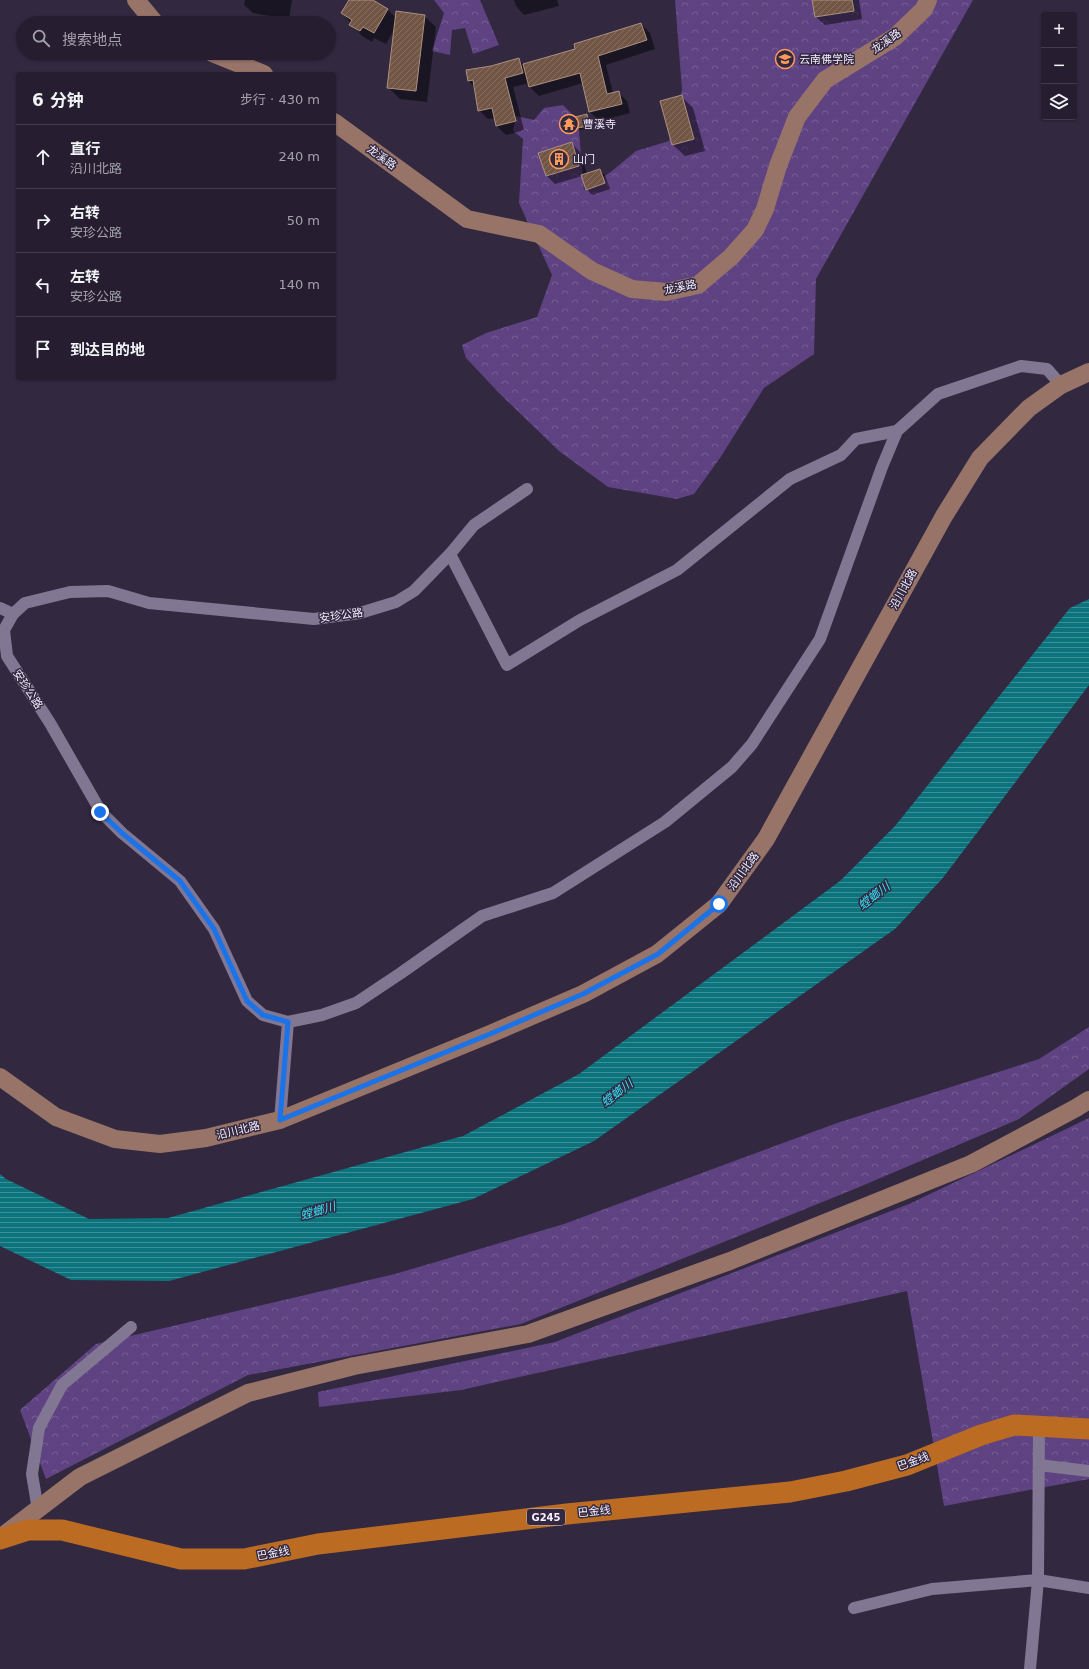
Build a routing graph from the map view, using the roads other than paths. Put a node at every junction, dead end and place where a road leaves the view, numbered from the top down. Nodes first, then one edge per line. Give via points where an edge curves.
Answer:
1 (136, 0) edge
2 (928, 0) edge
3 (149, 16) edge
4 (229, 60) edge
5 (259, 72) edge
6 (336, 123) edge
7 (1089, 372) edge
8 (1060, 385) junction
9 (897, 431) junction
10 (527, 489) dead end
11 (450, 554) junction
12 (0, 608) edge
13 (13, 614) junction
14 (288, 1022) junction
15 (0, 1077) edge
16 (1089, 1100) edge
17 (280, 1120) junction
18 (131, 1327) dead end
19 (1039, 1425) junction
20 (1089, 1429) edge
21 (1039, 1465) junction
22 (1089, 1471) edge
23 (38, 1510) junction
24 (0, 1539) edge
25 (1038, 1580) junction
26 (1089, 1588) edge
27 (854, 1608) dead end
28 (1030, 1669) edge

1 - 3 main road
2 - 6 main road, 龙溪路 via 924,9 896,37 825,80 797,117 756,230 698,285 666,292 632,289 592,271 539,234 467,219
4 - 5 main road
7 - 8 main road, 沿川北路
8 - 9 street via 1047,369 1022,366 938,394
8 - 17 main road, 沿川北路 via 1029,408 980,458 944,516 766,839 719,904 658,954 583,994
9 - 11 street via 856,439 841,455 790,479 677,570 580,620 507,665
9 - 14 street via 820,638 752,744 732,767 665,822 553,893 482,916 356,1003 322,1015
10 - 11 street, 安珍公路 via 474,525
11 - 13 street, 安珍公路 via 414,591 396,602 360,613 314,619 148,603 108,591 70,592 25,603
12 - 13 street
13 - 14 street, 安珍公路 via 4,630 6,656 50,723 100,812 180,881 214,929 247,1001 263,1015
14 - 17 street
15 - 17 main road, 沿川北路 via 56,1118 115,1139 160,1144 206,1138
16 - 23 main road via 971,1164 730,1261 528,1334 354,1366 248,1393 80,1477
18 - 23 street via 62,1385 39,1428 32,1474
19 - 20 highway, 巴金线 / G245
19 - 21 street
19 - 24 highway, 巴金线 / G245 via 1014,1424 907,1465 846,1482 790,1492 567,1514 318,1544 244,1558 181,1559 62,1530 28,1530
21 - 22 street
21 - 25 street
23 - 24 main road
25 - 26 street
25 - 27 street via 932,1589
25 - 28 street

